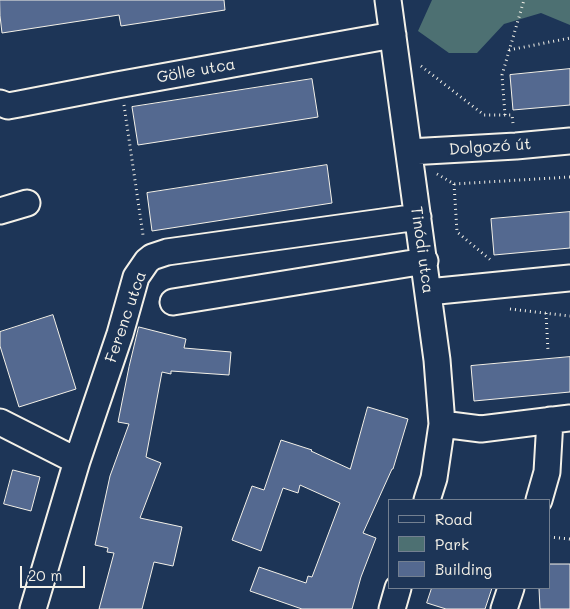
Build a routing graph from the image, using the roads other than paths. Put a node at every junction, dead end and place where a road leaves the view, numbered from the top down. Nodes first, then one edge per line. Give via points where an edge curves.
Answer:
1 (388, 0) edge
2 (393, 35) junction
3 (0, 103) edge
4 (570, 141) edge
5 (416, 151) junction
6 (27, 203) dead end
7 (0, 211) edge
8 (418, 217) junction
9 (425, 260) junction
10 (570, 278) edge
11 (428, 292) junction
12 (173, 302) dead end
13 (560, 419) edge
14 (0, 422) edge
15 (442, 424) junction
16 (76, 461) junction
17 (426, 499) edge
18 (539, 499) edge
19 (398, 589) edge
20 (511, 589) edge
21 (33, 609) edge
22 (392, 609) edge
23 (504, 609) edge

1 - 2 street, Tinódi utca
2 - 3 street, Gölle utca via 8,106
2 - 5 street, Tinódi utca
4 - 5 street, Dolgozó út
5 - 8 street, Tinódi utca
6 - 7 street
8 - 9 street, Tinódi utca
8 - 16 street, Ferenc utca via 167,252 147,261 136,278
9 - 11 street, Tinódi utca
9 - 12 street
10 - 11 street
11 - 15 street, Tinódi utca via 438,360
13 - 15 street via 481,429
13 - 18 street
14 - 16 street
15 - 17 street, Tinódi utca via 434,478
16 - 21 street, Ferenc utca
19 - 22 street
20 - 23 street

